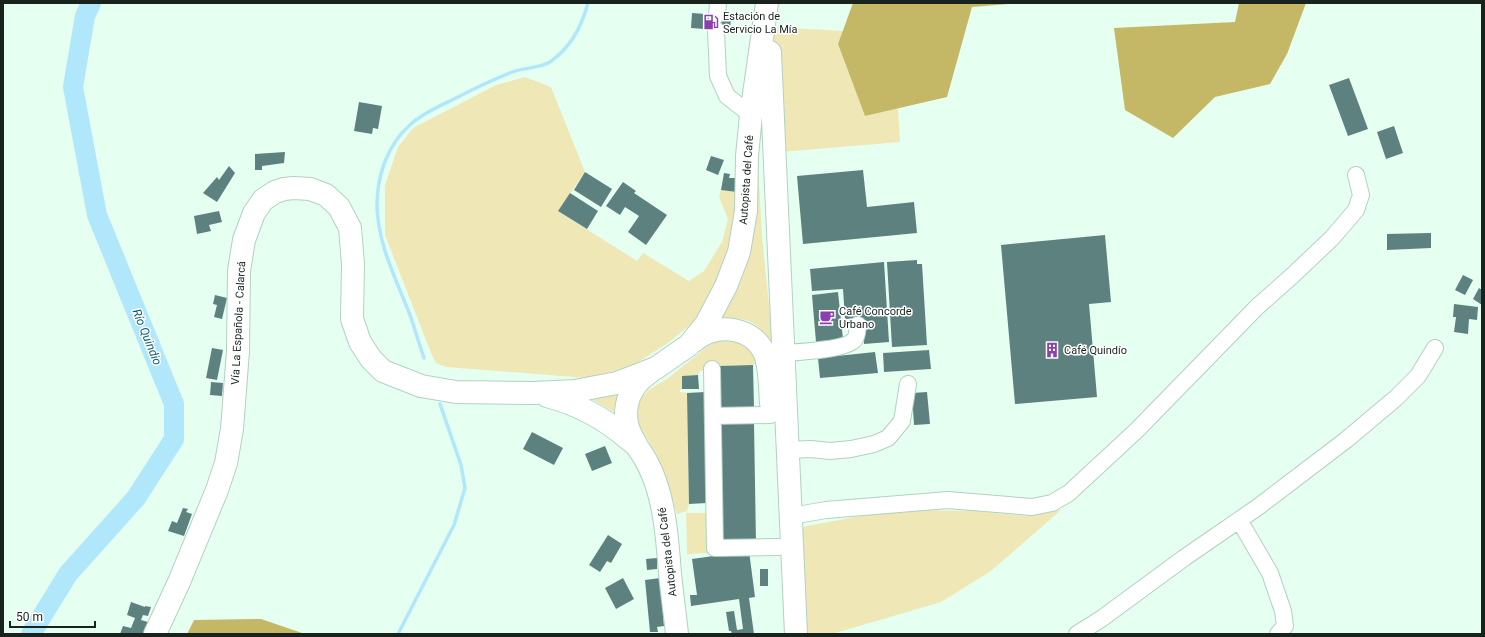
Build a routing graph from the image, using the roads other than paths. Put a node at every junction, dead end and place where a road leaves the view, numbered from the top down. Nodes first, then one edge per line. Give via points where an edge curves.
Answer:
1 (767, 3) edge
2 (717, 16) edge
3 (751, 115) junction
4 (1356, 175) dead end
5 (858, 325) dead end
6 (689, 345) junction
7 (1435, 348) dead end
8 (783, 353) junction
9 (656, 368) junction
10 (712, 369) dead end
11 (908, 384) dead end
12 (533, 393) junction
13 (771, 415) junction
14 (713, 416) junction
15 (638, 448) junction
16 (788, 450) junction
17 (791, 516) junction
18 (1239, 520) junction
19 (779, 547) junction
20 (167, 608) junction
21 (155, 634) edge
22 (166, 634) edge
23 (677, 634) edge
24 (784, 634) edge
25 (796, 634) edge
26 (1077, 634) edge
27 (1278, 634) edge

1 - 3 highway, Autopista del Café
1 - 8 highway, Autopista del Café
2 - 3 street via 718,76 727,96
3 - 6 highway, Autopista del Café via 746,211 739,252 726,286 706,324
4 - 17 street via 1361,195 1356,210 1332,238 1257,307 1137,430 1069,494 1052,503 1032,507 948,500 826,510
5 - 8 street via 857,336 851,343 839,347
6 - 9 highway, Autopista del Café
6 - 13 highway via 699,336 724,328 733,329 752,338 766,356
7 - 18 street via 1418,376 1396,398 1346,440
8 - 16 highway, Autopista del Café
9 - 12 highway, Autopista del Café via 617,383 575,391
9 - 15 highway via 643,377 633,389 627,404 626,419 630,434
10 - 14 street
11 - 16 street via 902,421 888,438 851,449
12 - 15 highway, Autopista del Café via 562,400 590,412 616,428
12 - 20 highway, Vía La Española - Calarcá via 456,392 422,386 383,371 360,342 352,319 353,264 350,228 339,207 326,195 310,189 294,188 275,192 263,200 254,213 244,240 239,271 238,351 232,429 226,463
13 - 14 street
13 - 19 highway
14 - 19 street via 715,548
15 - 23 highway, Autopista del Café via 654,479 661,502 667,532
16 - 17 highway, Autopista del Café
17 - 25 highway, Autopista del Café
18 - 26 street
18 - 27 street via 1270,573 1284,618 1285,626
19 - 24 highway
20 - 21 highway, Vía La Española - Calarcá
20 - 22 street

